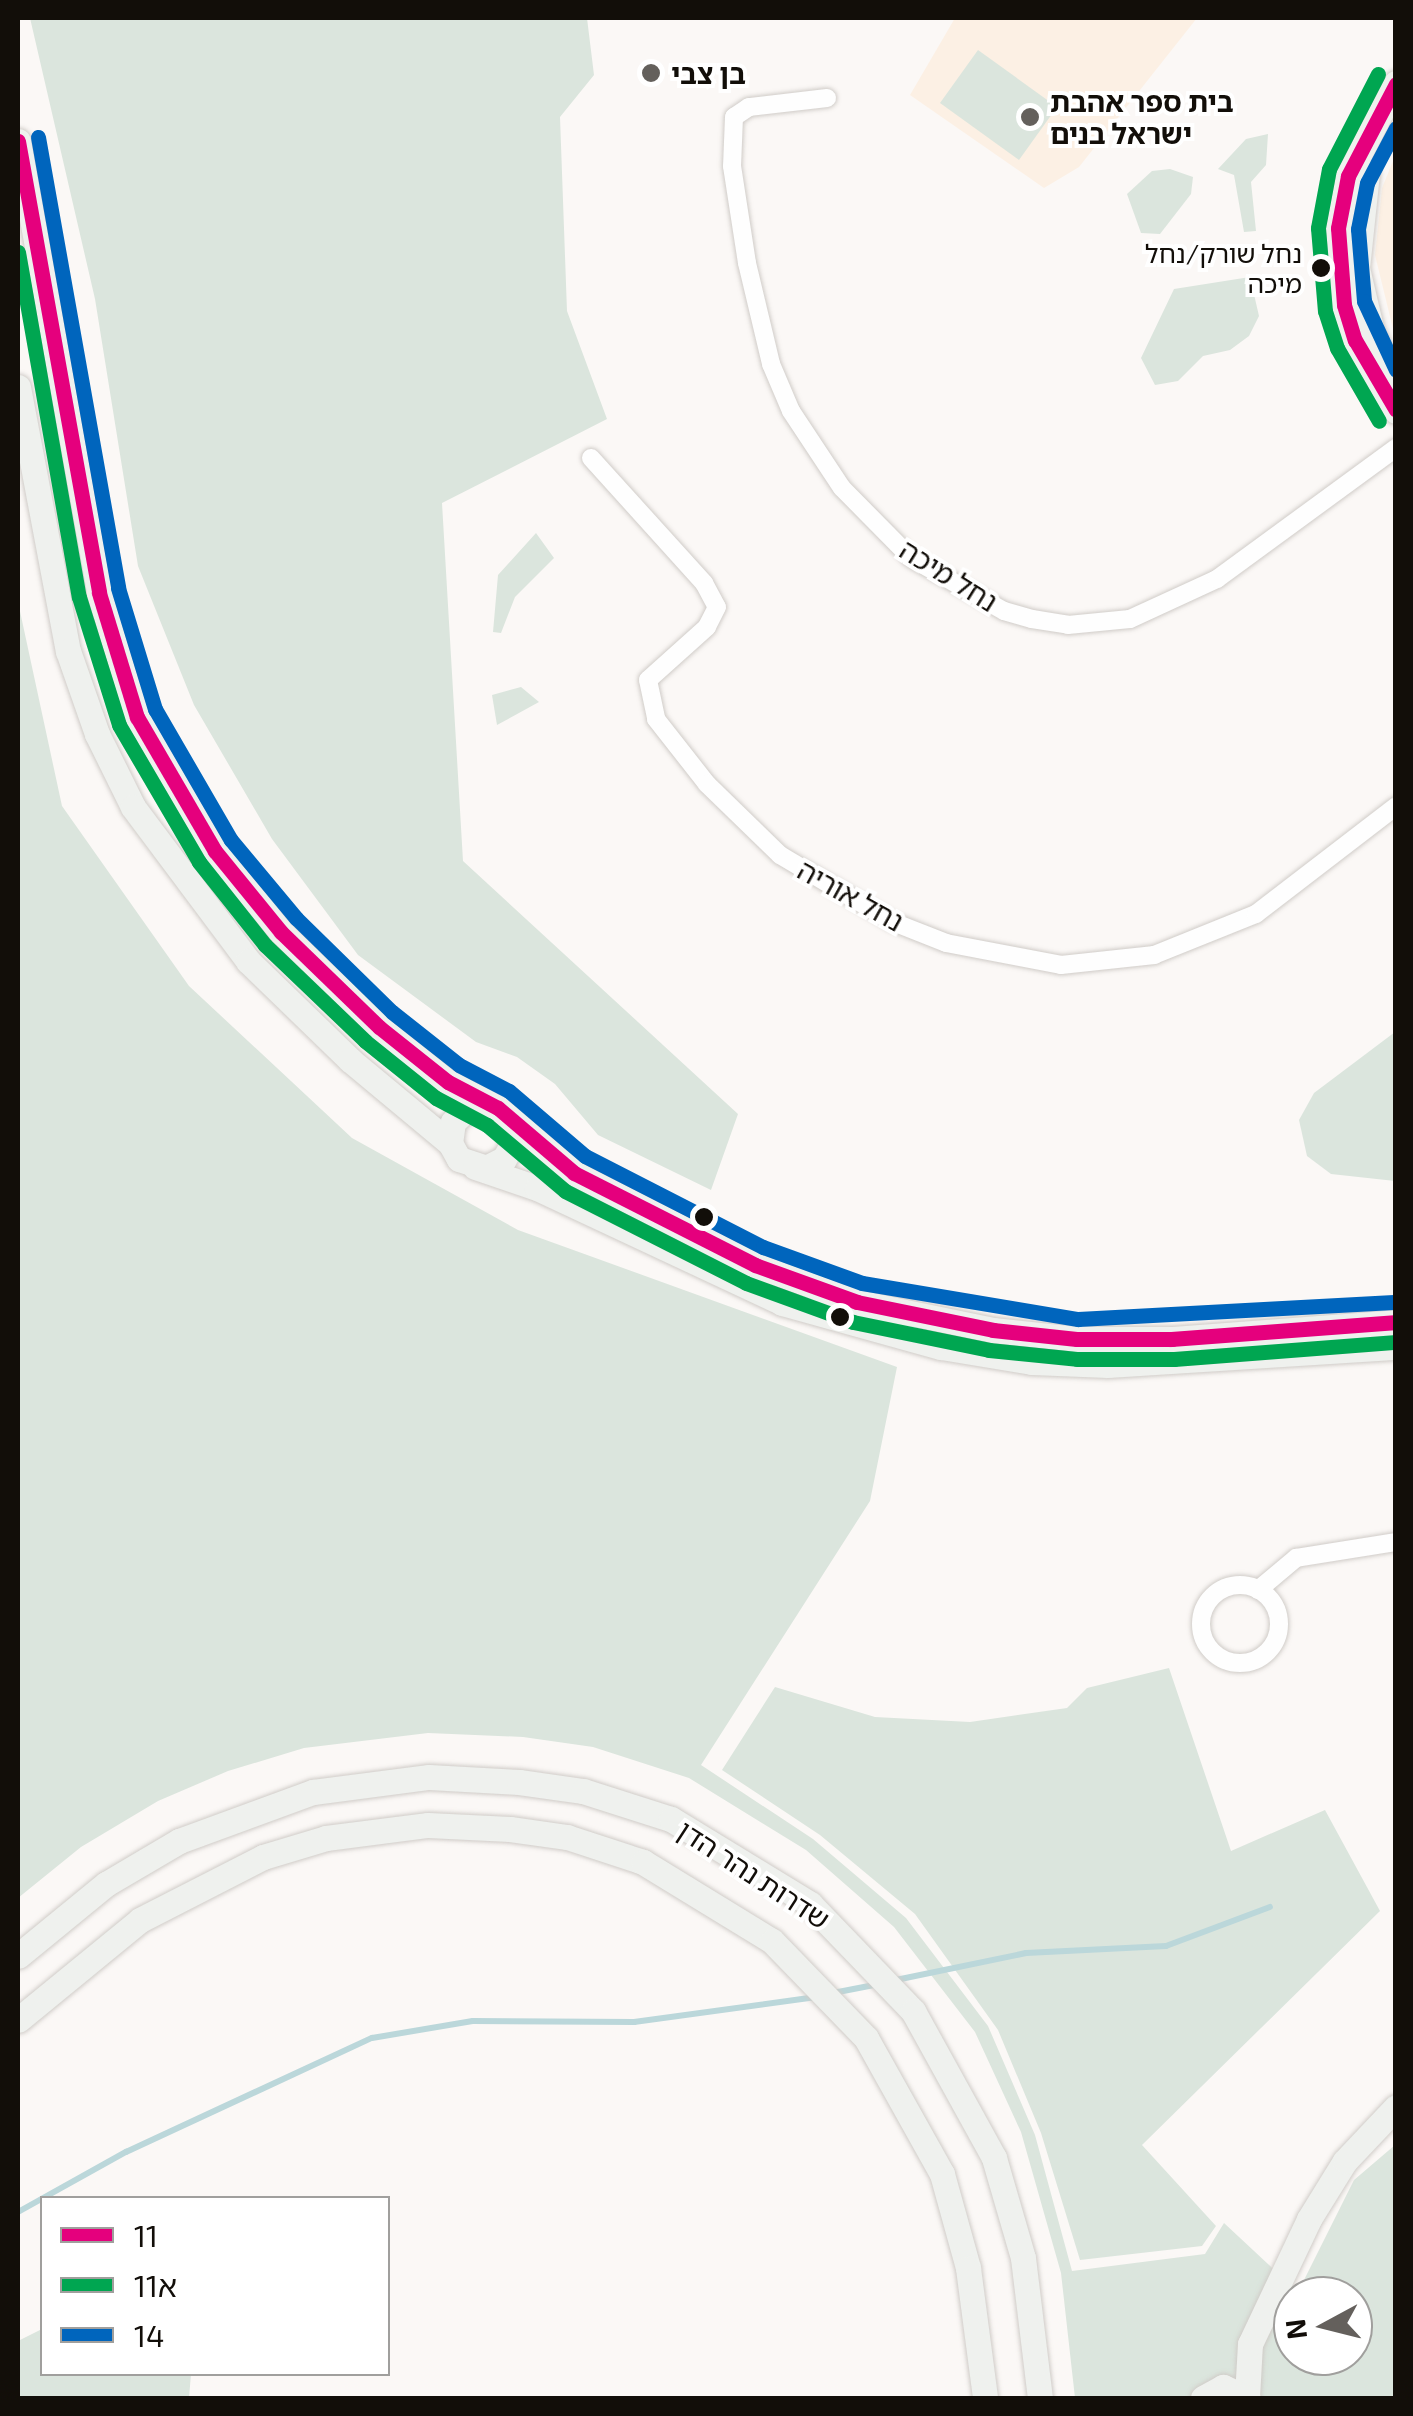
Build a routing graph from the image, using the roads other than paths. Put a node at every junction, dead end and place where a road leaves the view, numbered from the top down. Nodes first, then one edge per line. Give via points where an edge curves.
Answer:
1 (1396, 82) edge
2 (827, 98) dead end
3 (1396, 106) edge
4 (18, 141) edge
5 (1396, 379) edge
6 (18, 387) edge
7 (1396, 410) edge
8 (1396, 448) edge
9 (591, 458) dead end
10 (1396, 806) edge
11 (500, 1112) junction
12 (450, 1143) junction
13 (476, 1168) junction
14 (1396, 1322) edge
15 (1396, 1348) edge
16 (1396, 1542) edge
17 (1258, 1590) junction
18 (18, 1956) edge
19 (18, 2020) edge
20 (1396, 2107) edge
21 (1230, 2395) edge
22 (984, 2398) edge
23 (1040, 2398) edge

1 - 7 main road via 1348,176 1338,228 1344,305
2 - 8 street, נחל מיכה via 750,107 734,116 732,166 747,263 771,364 791,411 842,488 911,558 1004,611 1032,619 1068,625 1130,619 1217,579
3 - 5 main road via 1364,182 1357,268 1372,332
4 - 11 main road via 99,593 121,674 154,751 215,851 281,932 379,1027 448,1082
6 - 12 main road via 68,651 96,734 133,807 248,962
9 - 10 street, נחל אוריה via 704,583 717,607 707,626 648,680 656,720 707,784 780,855 893,922 946,943 1061,965 1154,956 1256,914
11 - 12 main road via 460,1112
11 - 13 main road via 510,1151 496,1165
11 - 14 main road via 574,1173 656,1216 791,1280 893,1311 1020,1334 1117,1340
12 - 13 main road
13 - 15 main road via 537,1188 782,1304 942,1346 1032,1362 1108,1365
16 - 17 street via 1296,1558
17 - 17 street via 1227,1588 1204,1610 1203,1636 1218,1657 1235,1663 1268,1652 1279,1618
18 - 23 main road, שדרות נהר הדן via 106,1884 179,1841 313,1792 429,1778 518,1782 583,1791 671,1819 810,1904 914,2011 994,2158 1023,2258
19 - 22 main road, שדרות נהר הדן via 140,1920 263,1856 326,1838 428,1825 510,1830 567,1837 643,1862 772,1941 866,2038 942,2174 968,2268
20 - 21 main road via 1336,2175

